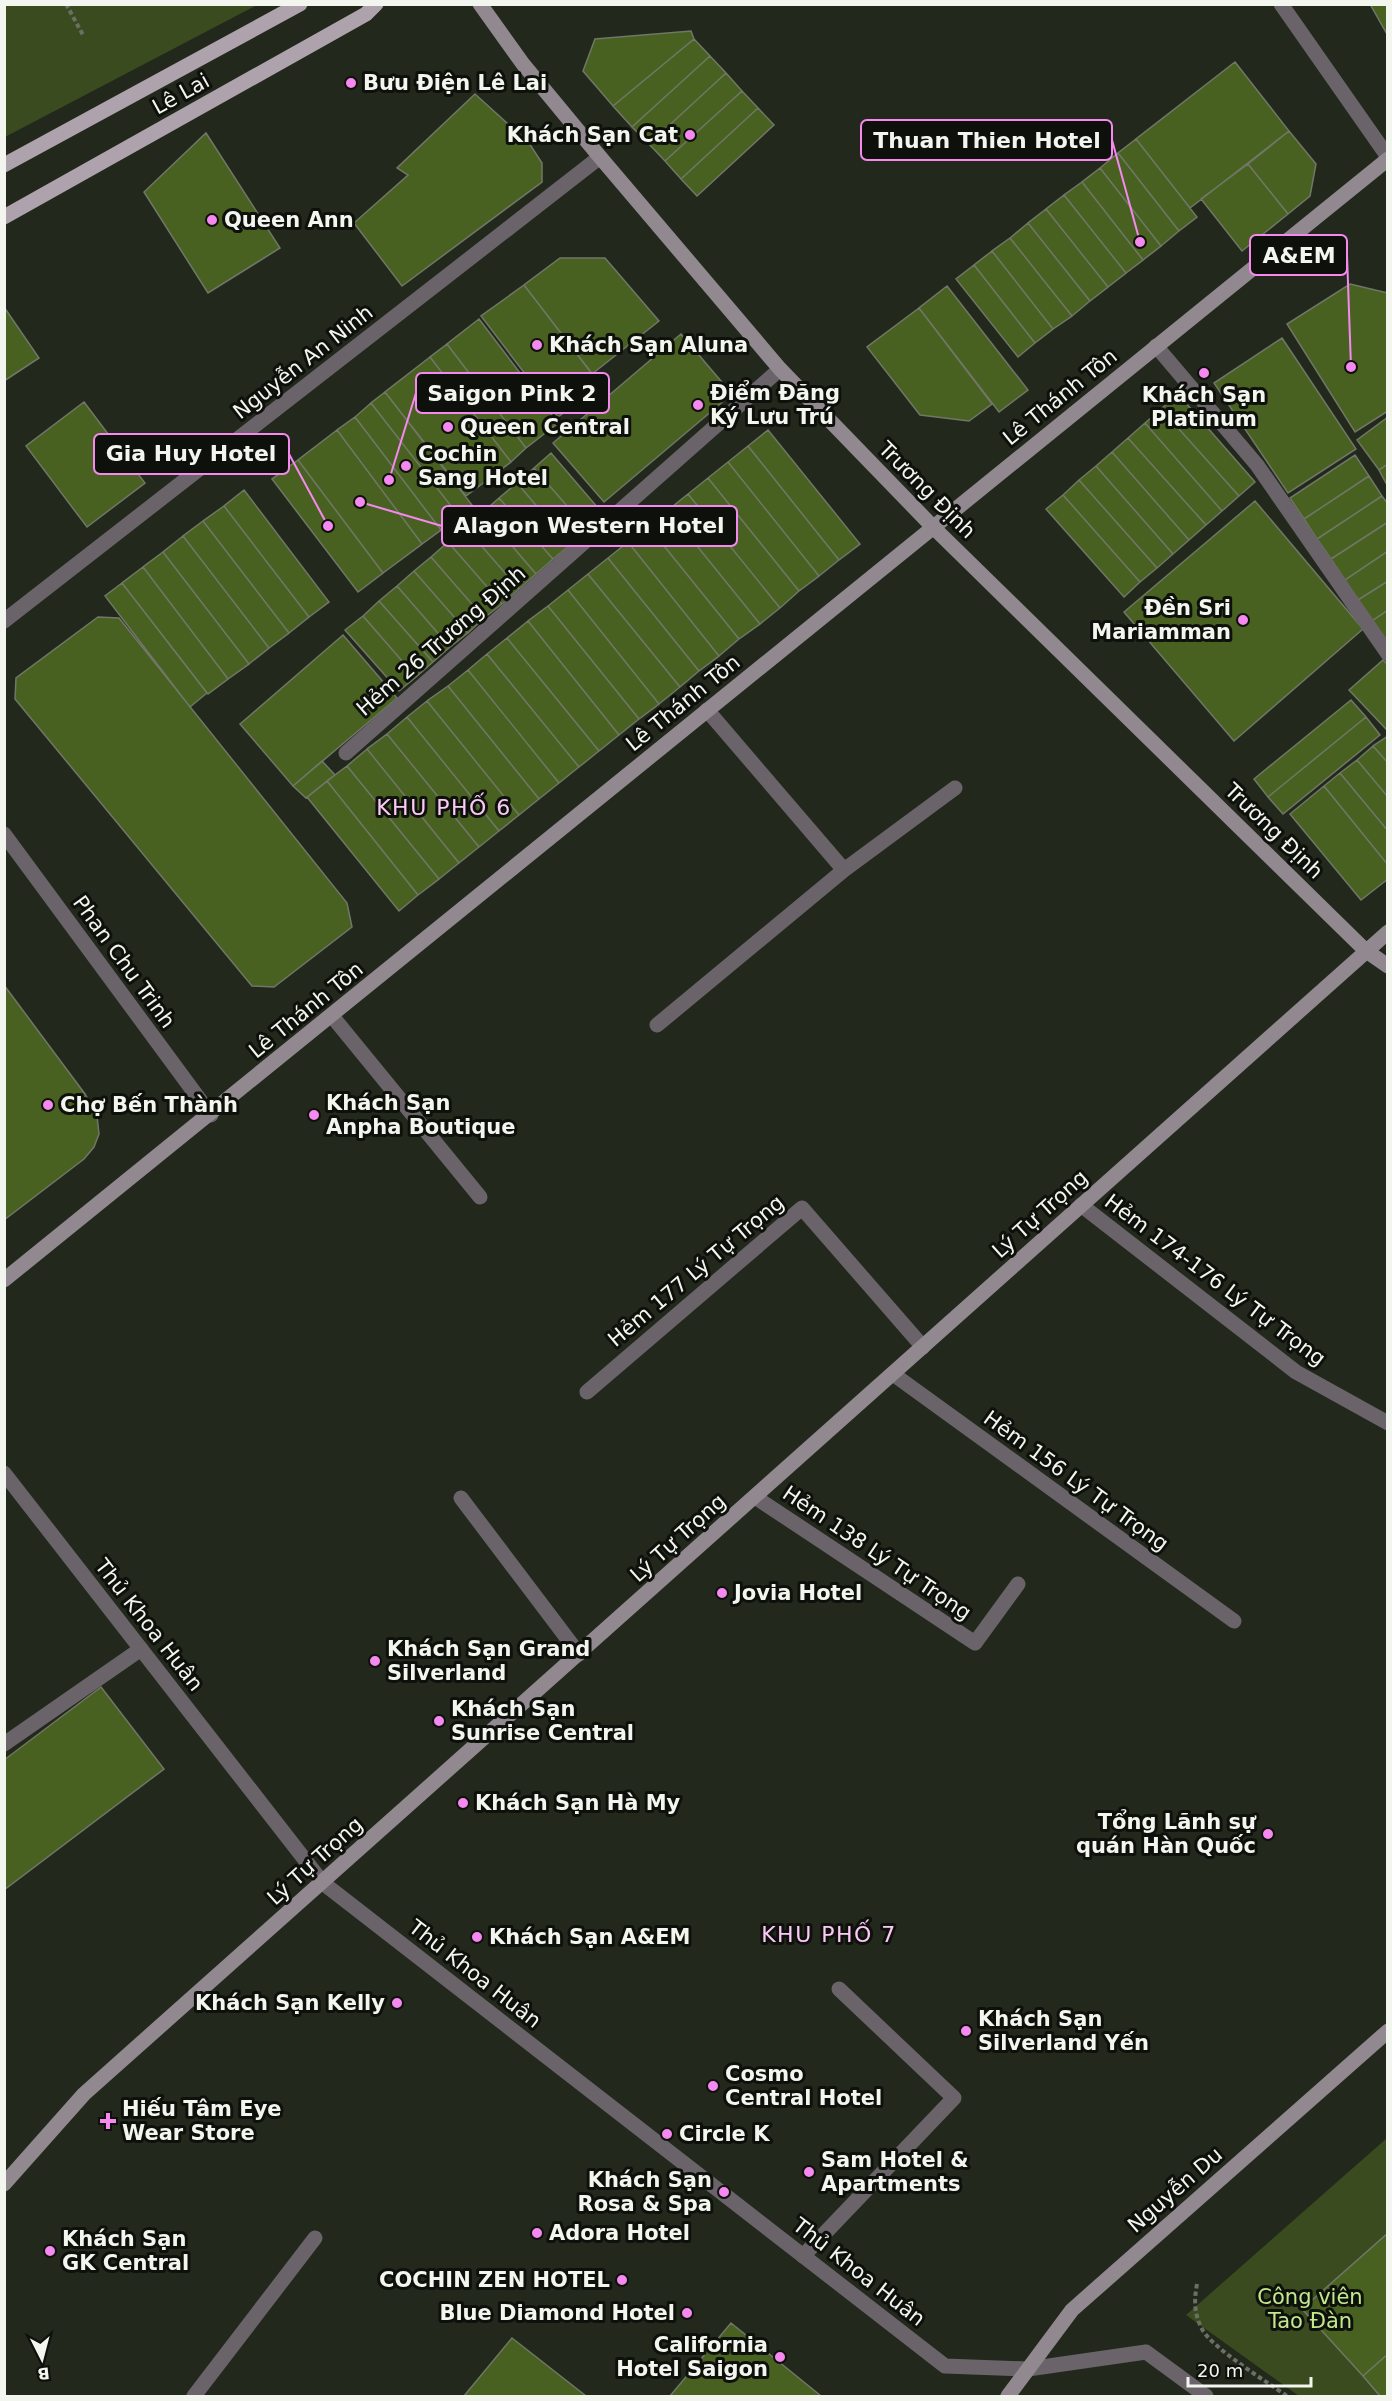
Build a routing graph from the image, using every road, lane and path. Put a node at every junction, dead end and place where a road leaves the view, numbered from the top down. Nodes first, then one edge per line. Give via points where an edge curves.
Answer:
1 (66, 4) edge
2 (300, 4) edge
3 (376, 4) edge
4 (480, 4) edge
5 (1281, 4) edge
6 (83, 35) dead end
7 (600, 157) junction
8 (1388, 158) edge
9 (4, 165) edge
10 (4, 217) edge
11 (1156, 346) junction
12 (780, 369) junction
13 (933, 527) junction
14 (4, 621) edge
15 (1388, 654) edge
16 (707, 710) junction
17 (346, 753) dead end
18 (955, 788) dead end
19 (4, 834) edge
20 (844, 870) junction
21 (1388, 932) edge
22 (1365, 950) junction
23 (1388, 966) edge
24 (332, 1016) junction
25 (657, 1025) dead end
26 (210, 1114) junction
27 (480, 1197) dead end
28 (1081, 1205) junction
29 (4, 1280) edge
30 (923, 1347) junction
31 (893, 1374) junction
32 (586, 1392) dead end
33 (1388, 1423) edge
34 (4, 1473) edge
35 (755, 1497) junction
36 (461, 1498) dead end
37 (1018, 1584) dead end
38 (1234, 1621) dead end
39 (141, 1649) junction
40 (579, 1654) junction
41 (4, 1744) edge
42 (323, 1883) junction
43 (839, 1989) dead end
44 (1388, 2031) edge
45 (4, 2184) edge
46 (315, 2238) dead end
47 (803, 2256) junction
48 (1197, 2284) dead end
49 (1028, 2369) junction
50 (194, 2397) edge
51 (1008, 2397) edge
52 (1206, 2397) edge
53 (1287, 2397) edge

1 - 6 path
2 - 9 main road, Lê Lai
3 - 10 main road, Lê Lai via 366,14
4 - 7 street, Trương Định via 523,64
5 - 8 street
7 - 12 street, Trương Định
7 - 14 street, Nguyễn An Ninh
8 - 11 street, Lê Thánh Tôn
11 - 13 street, Lê Thánh Tôn
11 - 15 street via 1257,465
12 - 13 street, Trương Định
12 - 17 street, Hẻm 26 Trương Ðịnh
13 - 16 street, Lê Thánh Tôn
13 - 22 street, Trương Định
16 - 20 street
16 - 24 street, Lê Thánh Tôn
18 - 20 street
19 - 26 street, Phan Chu Trinh
20 - 25 street
21 - 22 street, Lý Tự Trọng
22 - 23 street, Trương Định
22 - 28 street, Lý Tự Trọng
24 - 26 street, Lê Thánh Tôn
24 - 27 street
26 - 29 street, Lê Thánh Tôn
28 - 30 street, Lý Tự Trọng
28 - 33 street, Hẻm 174-176 Lý Tự Trọng via 1296,1372
30 - 31 street, Lý Tự Trọng
30 - 32 street, Hẻm 177 Lý Tự Trọng via 802,1208
31 - 35 street, Lý Tự Trọng
31 - 38 street, Hẻm 156 Lý Tự Trọng
34 - 39 street, Thủ Khoa Huân
35 - 37 street, Hẻm 138 Lý Tự Trọng via 975,1643
35 - 40 street, Lý Tự Trọng
36 - 40 street
39 - 41 street
39 - 42 street, Thủ Khoa Huân
40 - 42 street, Lý Tự Trọng
42 - 45 street, Lý Tự Trọng via 84,2094
42 - 47 street, Thủ Khoa Huân
43 - 47 street via 954,2098
44 - 49 street, Nguyễn Du via 1072,2310
46 - 50 street
47 - 49 street, Thủ Khoa Huân via 945,2366
48 - 53 path via 1196,2315 1203,2332
49 - 51 street, Nguyễn Du
49 - 52 street, Thủ Khoa Huân via 1146,2352

